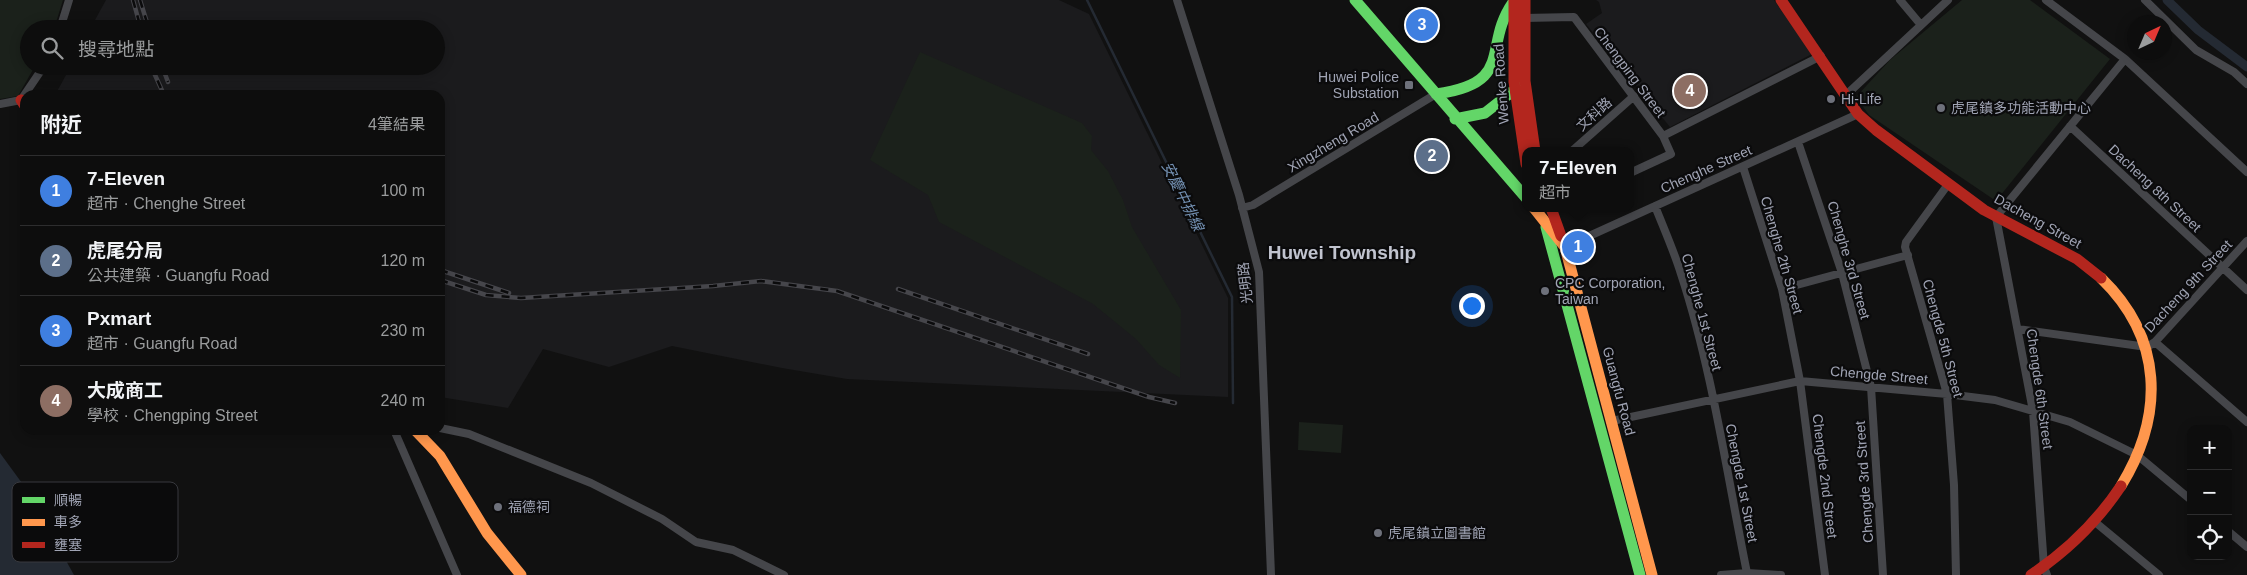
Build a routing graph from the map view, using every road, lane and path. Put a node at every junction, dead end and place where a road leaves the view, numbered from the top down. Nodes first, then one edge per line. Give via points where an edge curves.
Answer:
1 (69, 0) edge
2 (1177, 0) edge
3 (1355, 0) edge
4 (1518, 0) edge
5 (1781, 0) edge
6 (1900, 0) edge
7 (1948, 0) edge
8 (2046, 0) edge
9 (2145, 0) edge
10 (1524, 18) junction
11 (63, 20) edge
12 (1921, 25) junction
13 (1821, 56) junction
14 (2125, 59) junction
15 (39, 75) edge
16 (1525, 81) junction
17 (2247, 84) edge
18 (30, 90) edge
19 (1513, 90) junction
20 (1436, 94) junction
21 (1846, 95) junction
22 (1634, 96) junction
23 (20, 103) edge
24 (0, 104) edge
25 (1858, 114) junction
26 (1455, 119) junction
27 (2070, 126) junction
28 (1663, 136) junction
29 (1798, 142) junction
30 (1523, 147) edge
31 (1534, 147) edge
32 (1577, 147) edge
33 (1743, 167) junction
34 (1634, 171) edge
35 (2247, 172) edge
36 (1949, 183) junction
37 (1522, 193) edge
38 (1655, 206) junction
39 (1242, 208) junction
40 (1537, 212) edge
41 (1541, 212) edge
42 (1553, 212) edge
43 (1996, 217) junction
44 (1544, 220) junction
45 (2247, 241) edge
46 (1566, 247) junction
47 (1908, 255) junction
48 (2223, 268) junction
49 (1842, 272) junction
50 (1782, 289) junction
51 (2247, 290) edge
52 (2018, 329) junction
53 (2151, 344) junction
54 (1800, 380) junction
55 (1870, 387) junction
56 (1947, 394) junction
57 (1712, 398) junction
58 (2033, 411) junction
59 (1612, 421) junction
60 (2247, 422) edge
61 (445, 429) edge
62 (396, 435) edge
63 (420, 435) edge
64 (2137, 455) junction
65 (2187, 497) edge
66 (2095, 522) junction
67 (2232, 534) edge
68 (2247, 547) edge
69 (2046, 571) edge
70 (1747, 572) junction
71 (457, 575) edge
72 (521, 575) edge
73 (784, 575) edge
74 (1271, 575) edge
75 (1640, 575) edge
76 (1652, 575) edge
77 (1721, 575) edge
78 (1780, 575) edge
79 (1825, 575) edge
80 (1883, 575) edge
81 (1956, 575) edge
82 (2031, 575) edge
83 (2159, 575) edge

1 - 11 street
2 - 39 street, 光明路
3 - 20 main road
4 - 10 main road, Wenke Road
4 - 19 main road, Wenke Road
4 - 20 main road via 1504,13 1496,54 1488,73 1461,92
5 - 13 main road, Dacheng Street
6 - 12 street
7 - 12 street
8 - 14 street
9 - 17 street via 2196,50 2234,72
10 - 16 main road, Wenke Road
10 - 22 street, Chengping Street via 1574,17
12 - 21 street
13 - 21 main road, Dacheng Street
13 - 28 street, Chengping Street
14 - 27 street
14 - 35 street
15 - 18 street
16 - 19 main road
16 - 31 main road, Wenke Road
19 - 26 main road via 1487,113
19 - 30 main road, Wenke Road
20 - 26 main road
20 - 39 street, Xingzheng Road via 1253,205
21 - 25 main road, Dacheng Street
22 - 28 street, Chengping Street
22 - 32 street, 文科路
23 - 24 street
25 - 29 street, Chenghe Street
25 - 36 main road, Dacheng Street
26 - 37 main road
27 - 43 street
27 - 48 street, Dacheng 8th Street
28 - 34 street via 1671,154
29 - 33 street, Chenghe Street
29 - 49 street, Chenghe 3rd Street
33 - 38 street, Chenghe Street
33 - 50 street, Chenghe 2th Street
36 - 43 main road, Dacheng Street
36 - 47 street, Chengde 5th Street via 1906,242
38 - 46 street, Chenghe Street
38 - 57 street, Chenghe 1st Street via 1685,289
39 - 74 street, 光明路 via 1259,272
40 - 44 main road, Guangfu Road
41 - 44 main road
42 - 46 main road
43 - 52 street, Chengde 6th Street
43 - 53 main road, Dacheng Street via 2052,244 2095,272 2110,287
44 - 46 main road, Guangfu Road
44 - 75 main road, Guangfu Road
45 - 48 street, Dacheng 9th Street
46 - 59 main road, Guangfu Road
47 - 49 street
47 - 56 street, Chengde 5th Street
48 - 51 street, Dacheng 8th Street
48 - 53 street, Dacheng 9th Street
49 - 50 street
49 - 55 street, Chenghe 3rd Street
50 - 54 street, Chenghe 2th Street
52 - 53 street
52 - 58 street, Chengde 6th Street
53 - 60 street
53 - 64 main road, Dacheng Street via 2150,418
54 - 55 street, Chengde Street
54 - 57 street, Chengde Street
54 - 79 street, Chengde 2nd Street
55 - 56 street, Chengde Street
55 - 80 street, Chengde 3rd Street
56 - 58 street, Chengde Street via 1995,400
56 - 81 street, Chengde 5th Street
57 - 59 street, Chengde Street
57 - 70 street, Chengde 1st Street
58 - 64 street, Chengde Street via 2070,422
58 - 69 street, Chengde 6th Street
59 - 76 main road, Guangfu Road
61 - 73 street via 469,434 591,483 662,519 696,542 733,550
62 - 71 street
63 - 72 main road via 440,456 487,533
64 - 65 street, Chengde Street
64 - 66 main road, Dacheng Street
66 - 69 main road, Dacheng Street
66 - 83 street
67 - 68 street
69 - 82 main road, Dacheng Street
70 - 77 street
70 - 78 street

